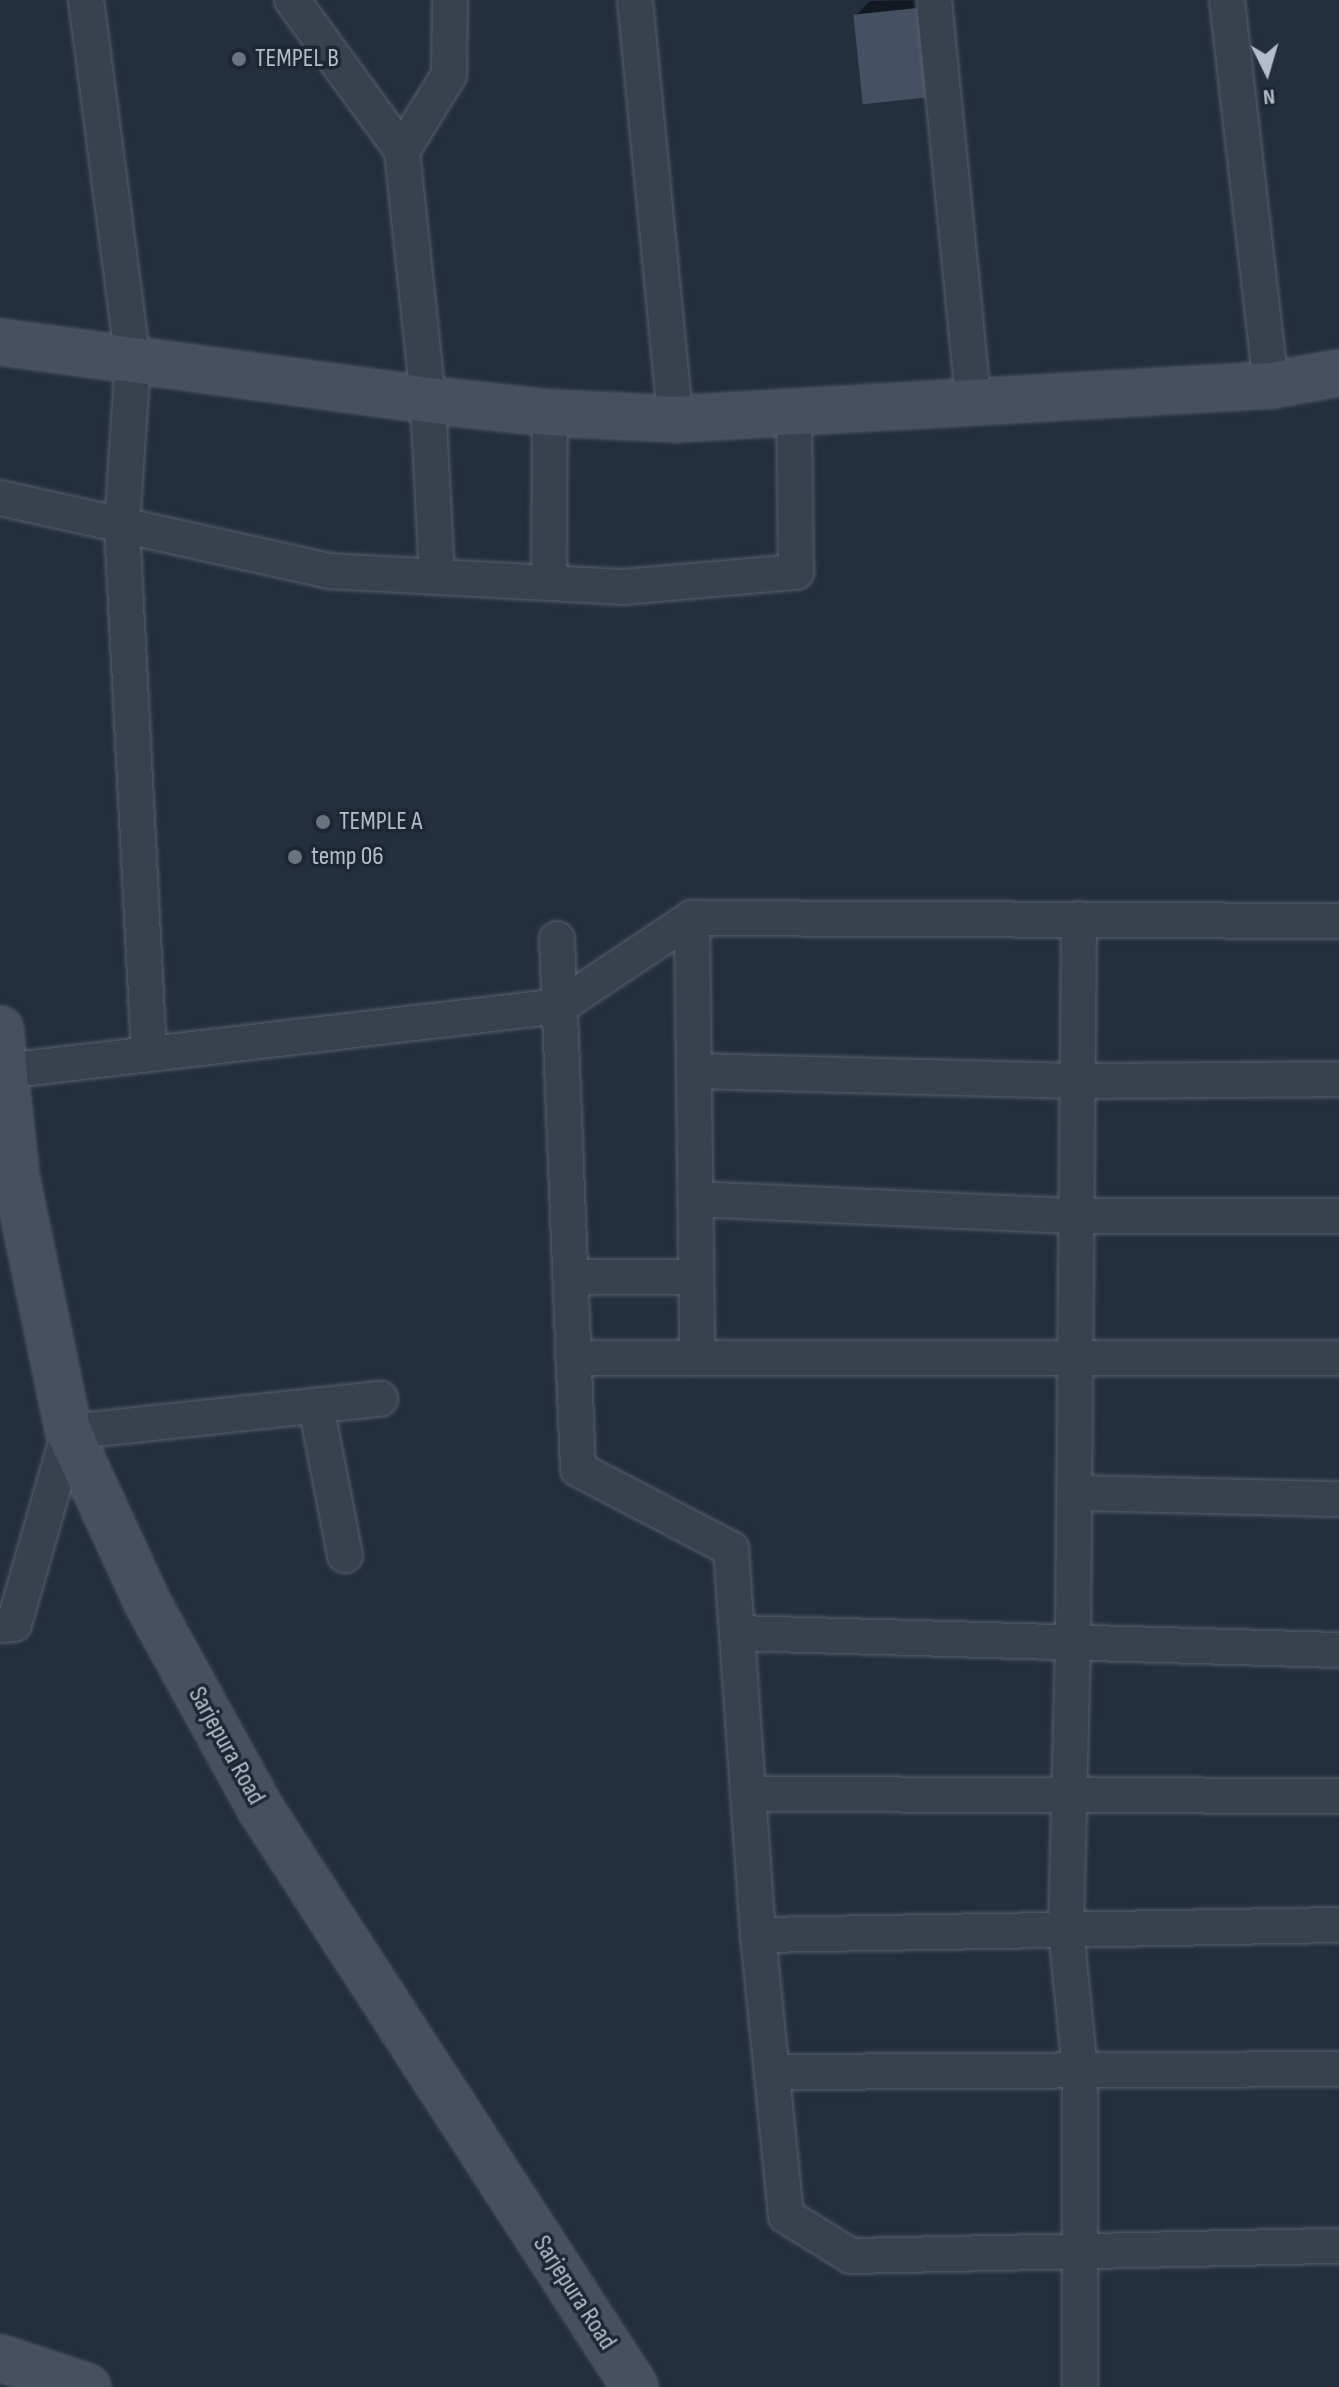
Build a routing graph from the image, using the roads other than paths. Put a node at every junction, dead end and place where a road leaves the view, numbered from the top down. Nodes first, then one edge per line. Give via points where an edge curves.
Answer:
1 (86, 0) edge
2 (292, 0) edge
3 (450, 0) edge
4 (635, 0) edge
5 (934, 0) edge
6 (1227, 0) edge
7 (402, 151) junction
8 (0, 342) edge
9 (133, 360) junction
10 (1339, 373) edge
11 (1271, 385) junction
12 (428, 400) junction
13 (973, 401) junction
14 (794, 412) junction
15 (550, 413) junction
16 (675, 419) junction
17 (0, 498) edge
18 (122, 526) junction
19 (437, 577) junction
20 (549, 583) junction
21 (692, 918) junction
22 (1079, 919) junction
23 (1339, 921) edge
24 (557, 939) dead end
25 (560, 1006) junction
26 (2, 1050) edge
27 (149, 1054) junction
28 (694, 1071) junction
29 (1339, 1079) edge
30 (1077, 1081) junction
31 (696, 1199) junction
32 (1077, 1216) junction
33 (1339, 1216) edge
34 (571, 1277) junction
35 (696, 1277) junction
36 (573, 1358) junction
37 (697, 1358) junction
38 (1075, 1358) junction
39 (1339, 1358) edge
40 (380, 1399) dead end
41 (316, 1406) junction
42 (69, 1432) junction
43 (1074, 1493) junction
44 (1339, 1499) edge
45 (345, 1555) dead end
46 (0, 1625) edge
47 (737, 1633) junction
48 (1073, 1642) junction
49 (1339, 1650) edge
50 (748, 1794) junction
51 (1070, 1795) junction
52 (1339, 1796) edge
53 (1339, 1925) edge
54 (1066, 1930) junction
55 (758, 1935) junction
56 (1339, 2069) edge
57 (1080, 2070) junction
58 (772, 2072) junction
59 (1339, 2246) edge
60 (1082, 2251) junction
61 (0, 2358) edge
62 (87, 2387) edge
63 (635, 2387) edge
64 (1080, 2387) edge

1 - 9 street
2 - 7 street
3 - 7 street via 449,75
4 - 16 street
5 - 13 street
6 - 11 street
7 - 12 street
8 - 9 street
9 - 12 street
9 - 18 street
10 - 11 street
11 - 13 street
12 - 15 street
12 - 19 street
13 - 14 street
14 - 16 street
14 - 20 street via 796,572 623,587
15 - 16 street
15 - 20 street
17 - 18 street
18 - 19 street via 328,571
18 - 27 street
19 - 20 street
21 - 22 street
21 - 25 street
21 - 28 street
22 - 23 street
22 - 30 street
24 - 25 street
25 - 27 street
25 - 34 street
26 - 27 street
26 - 42 street, Sarjepura Road via 16,1177
28 - 30 street
28 - 31 street
29 - 30 street
30 - 32 street
31 - 32 street
31 - 35 street
32 - 33 street
32 - 38 street
34 - 35 street
34 - 36 street
35 - 37 street
36 - 37 street
36 - 47 street via 578,1469 731,1549
37 - 38 street
38 - 39 street
38 - 43 street
40 - 41 street
41 - 42 street
41 - 45 street
42 - 46 street via 14,1624
42 - 63 street, Sarjepura Road via 148,1604 262,1811
43 - 44 street
43 - 48 street
47 - 48 street
47 - 50 street
48 - 49 street
48 - 51 street
50 - 51 street
50 - 55 street
51 - 52 street
51 - 54 street
53 - 54 street
54 - 55 street
54 - 57 street
55 - 58 street
56 - 57 street
57 - 58 street
57 - 60 street
58 - 60 street via 786,2216 851,2256
59 - 60 street
60 - 64 street
61 - 62 street

